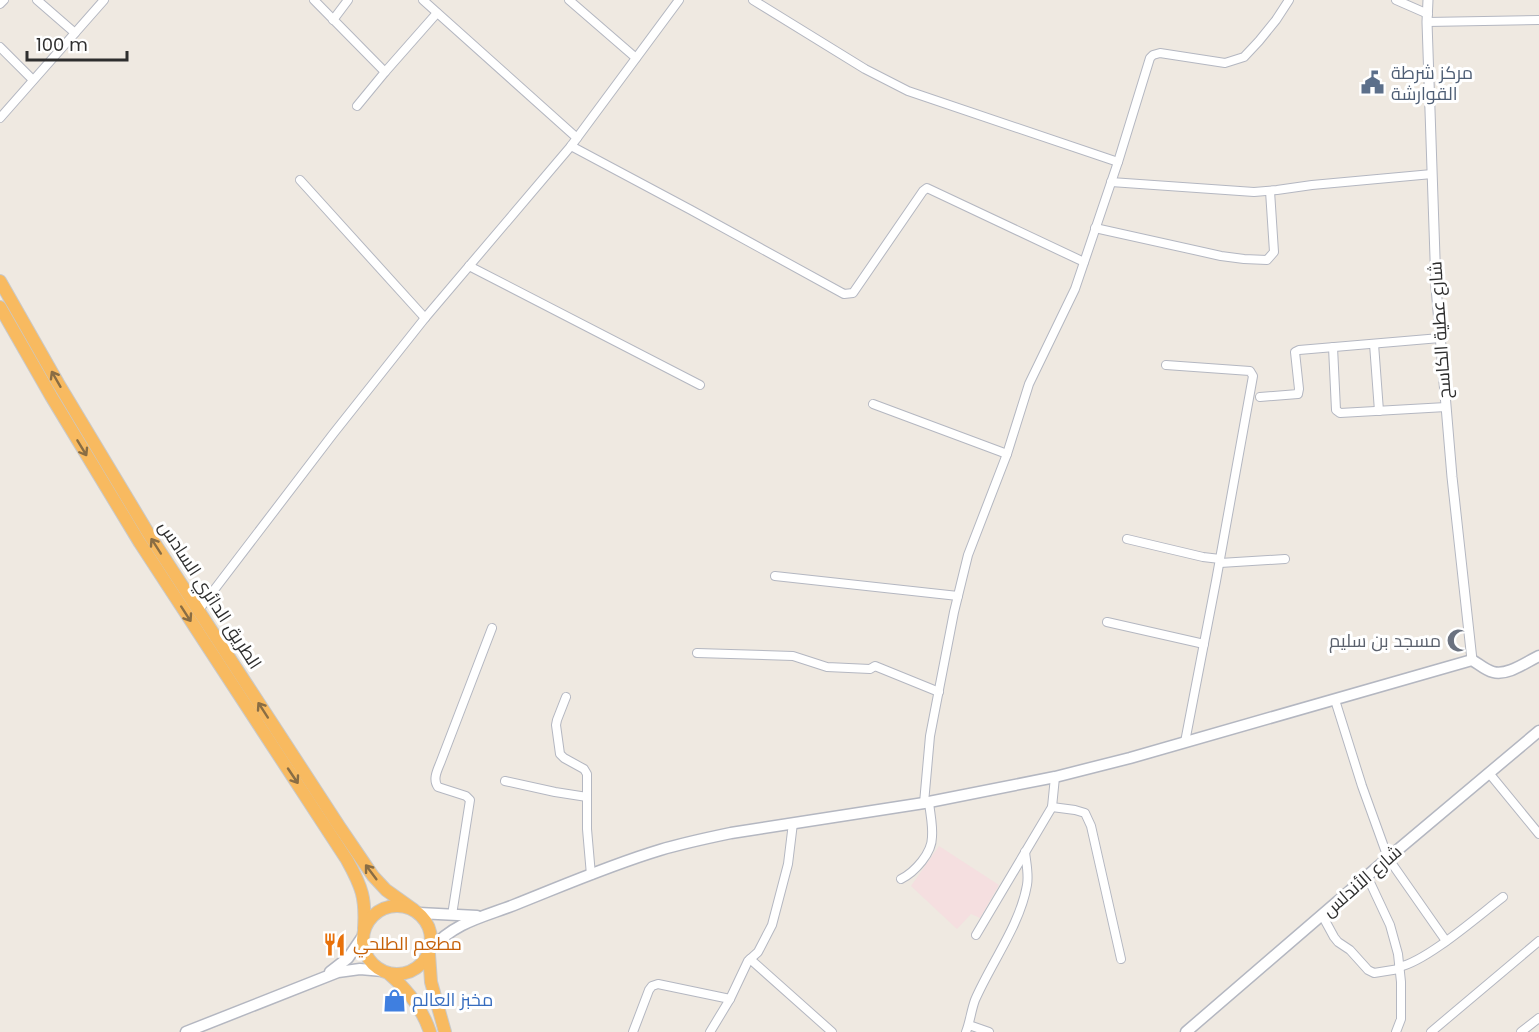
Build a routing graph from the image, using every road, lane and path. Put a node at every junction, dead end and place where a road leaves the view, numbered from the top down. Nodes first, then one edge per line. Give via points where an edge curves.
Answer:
1 (4, 0) edge
2 (37, 0) edge
3 (104, 0) edge
4 (314, 0) edge
5 (348, 0) edge
6 (423, 0) edge
7 (569, 0) edge
8 (679, 0) edge
9 (753, 0) edge
10 (1289, 0) edge
11 (1396, 0) edge
12 (1428, 0) edge
13 (0, 4) edge
14 (437, 13) junction
15 (1427, 18) junction
16 (333, 20) junction
17 (1539, 20) edge
18 (75, 33) junction
19 (0, 47) edge
20 (636, 58) junction
21 (385, 72) junction
22 (33, 80) junction
23 (357, 106) dead end
24 (0, 118) edge
25 (577, 138) junction
26 (571, 146) junction
27 (1118, 162) junction
28 (1432, 174) junction
29 (300, 180) dead end
30 (1111, 182) junction
31 (1270, 191) junction
32 (1095, 228) junction
33 (1084, 262) junction
34 (469, 266) junction
35 (0, 281) edge
36 (0, 307) edge
37 (425, 318) junction
38 (1440, 338) junction
39 (1374, 344) junction
40 (1333, 347) junction
41 (1166, 365) dead end
42 (700, 385) dead end
43 (1260, 397) dead end
44 (873, 404) dead end
45 (1446, 407) junction
46 (1379, 411) junction
47 (1007, 454) junction
48 (1127, 539) dead end
49 (1285, 560) dead end
50 (1220, 561) junction
51 (774, 576) dead end
52 (958, 596) junction
53 (198, 611) junction
54 (1107, 622) dead end
55 (492, 628) dead end
56 (1204, 644) junction
57 (697, 653) dead end
58 (1539, 656) edge
59 (1472, 660) junction
60 (939, 692) junction
61 (566, 697) dead end
62 (1335, 700) junction
63 (1539, 731) edge
64 (1185, 742) junction
65 (1490, 772) junction
66 (1056, 777) junction
67 (505, 781) dead end
68 (587, 797) junction
69 (927, 802) junction
70 (1052, 807) junction
71 (793, 823) junction
72 (1539, 834) edge
73 (1025, 852) junction
74 (1388, 858) junction
75 (591, 875) junction
76 (1367, 876) junction
77 (901, 879) dead end
78 (1503, 897) dead end
79 (417, 912) junction
80 (452, 915) junction
81 (1322, 915) junction
82 (480, 916) junction
83 (364, 933) junction
84 (976, 935) dead end
85 (1446, 941) junction
86 (1539, 941) edge
87 (430, 951) junction
88 (750, 959) junction
89 (1120, 959) dead end
90 (1399, 968) junction
91 (385, 972) junction
92 (325, 976) junction
93 (730, 999) junction
94 (1539, 1018) edge
95 (967, 1028) edge
96 (192, 1031) edge
97 (1398, 1031) edge
98 (430, 1032) edge
99 (445, 1032) edge
100 (634, 1032) edge
101 (710, 1032) edge
102 (832, 1032) edge
103 (989, 1032) edge
104 (1186, 1032) edge
105 (1431, 1032) edge
106 (1521, 1032) edge

1 - 13 street
2 - 18 street
3 - 18 street
4 - 16 street
5 - 16 street
6 - 14 street
7 - 20 street
8 - 20 street
9 - 27 street via 908,91
10 - 27 street via 1244,57 1226,63 1153,55
11 - 15 street
12 - 15 street, شارع عطية الكاسح
14 - 21 street
14 - 25 street
15 - 17 street
15 - 28 street, شارع عطية الكاسح
16 - 21 street
18 - 22 street
19 - 22 street
20 - 25 street
21 - 23 street
22 - 24 street
25 - 26 street
26 - 33 street via 844,294 853,292 927,188
26 - 34 street
27 - 30 street
28 - 31 street
28 - 38 street, شارع عطية الكاسح
29 - 37 street
30 - 31 street
30 - 32 street
31 - 32 street via 1274,252 1267,260 1221,256
32 - 33 street
33 - 47 street via 1075,290 1029,384
34 - 37 street
34 - 42 street
53 -> 35 highway, الطريق الدائري السادس
36 -> 83 highway, الطريق الدائري السادس via 134,533 347,860 364,896
37 - 53 street
38 - 39 street
38 - 45 street, شارع عطية الكاسح
39 - 40 street
39 - 46 street
40 - 43 street via 1295,352 1298,394
40 - 46 street via 1336,410
41 - 50 street via 1250,371 1253,376
44 - 47 street
45 - 46 street
45 - 59 street, شارع عطية الكاسح
47 - 52 street via 968,555
48 - 50 street
49 - 50 street
50 - 56 street
51 - 52 street
52 - 60 street
79 -> 53 highway, الطريق الدائري السادس via 373,876
54 - 56 street
55 - 80 street via 435,778 438,787 470,800
56 - 64 street
57 - 60 street via 793,656 832,668 875,666
58 - 59 main road via 1499,673
59 - 62 main road
60 - 69 street via 930,736
61 - 68 street via 557,720 559,749 562,756 586,771
62 - 64 main road
62 - 74 street
63 - 65 main road, شارع الأندلس
64 - 66 main road
65 - 72 street
65 - 74 main road, شارع الأندلس
66 - 69 main road
66 - 70 street
67 - 68 street
68 - 75 street
69 - 71 main road
69 - 77 street via 931,845 916,868
70 - 73 street
70 - 89 street via 1085,813 1091,826
71 - 75 main road via 701,839
71 - 88 street via 788,864 772,925
73 - 84 street
73 - 95 street via 1027,884 1020,909 975,1000
74 - 76 main road, شارع الأندلس
74 - 85 street
75 - 82 main road
76 - 81 main road, شارع الأندلس
76 - 90 street via 1395,939
78 - 85 street
79 - 80 main road
79 - 83 highway via 405,906 385,908 369,920
79 - 87 highway, الطريق الدائري السادس via 430,929
80 - 82 main road
81 - 90 street via 1338,942 1368,970 1374,974
81 - 104 main road, شارع الأندلس
82 - 87 main road via 444,935
83 - 91 highway, الطريق الدائري السادس via 367,957
83 - 92 main road via 348,958
85 - 90 street via 1414,963
86 - 105 street
87 - 91 highway via 413,971 401,975
87 - 99 highway, الطريق الدائري السادس via 431,982
88 - 93 street
88 - 102 street
90 - 97 street via 1402,1005
91 - 92 main road via 349,969
91 - 98 highway, الطريق الدائري السادس via 409,993
92 - 96 main road
93 - 100 street via 655,985 649,990
93 - 101 street
94 - 106 street
95 - 103 street

